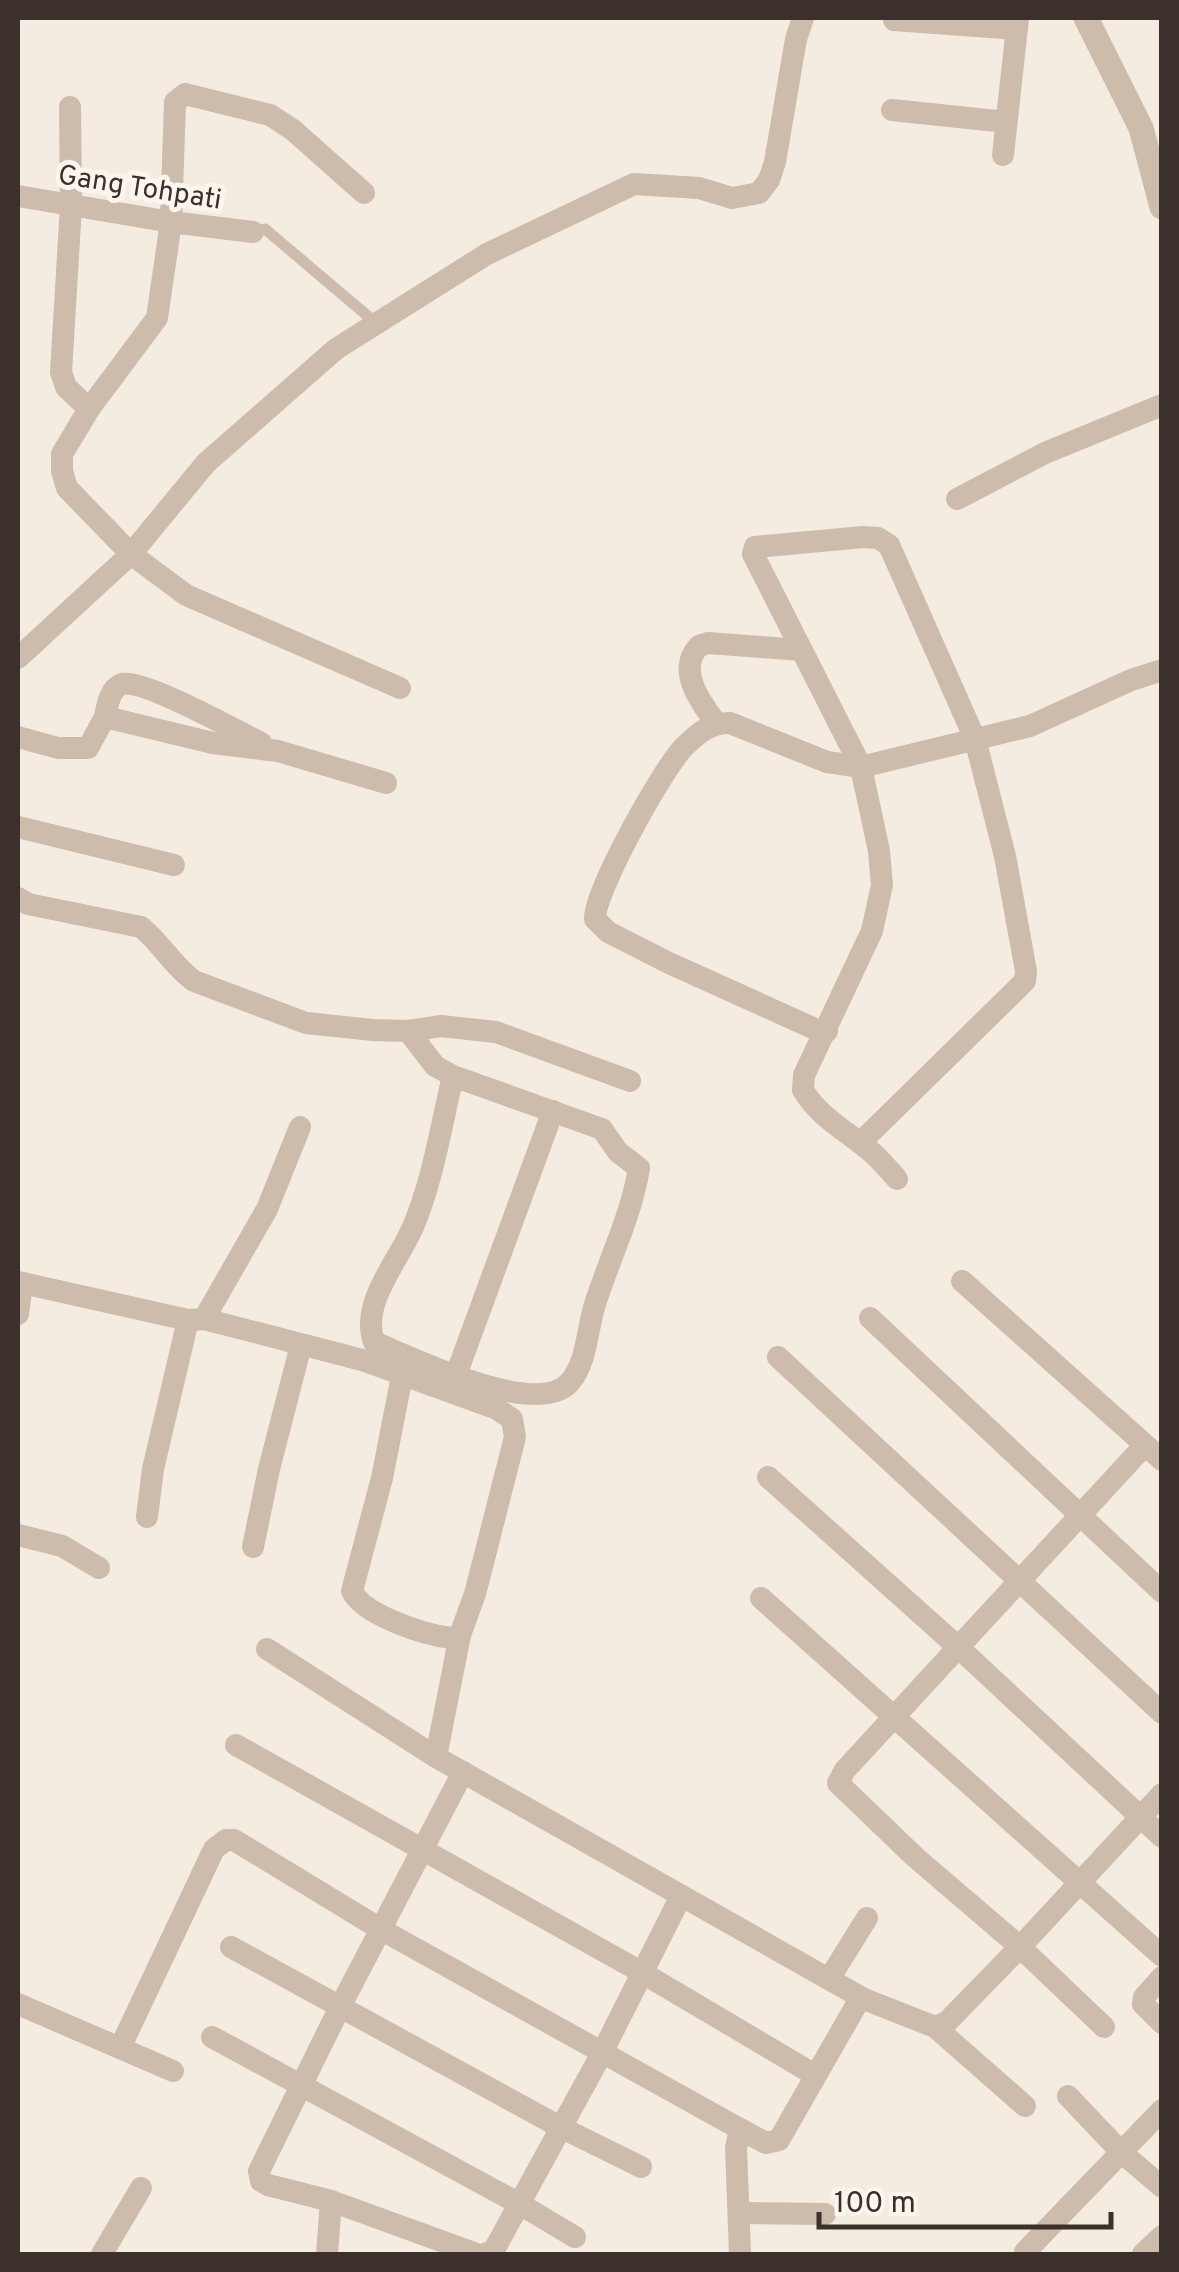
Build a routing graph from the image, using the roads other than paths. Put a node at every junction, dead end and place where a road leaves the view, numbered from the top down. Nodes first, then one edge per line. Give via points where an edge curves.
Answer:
1 (804, 18) edge
2 (1086, 18) edge
3 (894, 20) dead end
4 (1017, 23) edge
5 (70, 107) dead end
6 (892, 110) dead end
7 (1006, 122) junction
8 (1003, 156) dead end
9 (1155, 160) edge
10 (364, 193) dead end
11 (18, 196) edge
12 (71, 206) junction
13 (1162, 207) edge
14 (170, 222) junction
15 (253, 232) joint
16 (376, 324) junction
17 (1162, 405) edge
18 (89, 409) junction
19 (957, 499) dead end
20 (131, 554) junction
21 (801, 650) junction
22 (18, 658) edge
23 (1162, 670) edge
24 (400, 688) dead end
25 (105, 718) junction
26 (716, 723) junction
27 (18, 737) edge
28 (975, 740) junction
29 (278, 751) junction
30 (861, 766) junction
31 (386, 783) dead end
32 (18, 827) edge
33 (174, 865) dead end
34 (18, 898) edge
35 (408, 1031) junction
36 (826, 1031) junction
37 (453, 1076) junction
38 (630, 1081) dead end
39 (553, 1111) junction
40 (300, 1127) dead end
41 (860, 1143) junction
42 (896, 1180) dead end
43 (962, 1281) dead end
44 (20, 1282) edge
45 (18, 1314) edge
46 (870, 1318) dead end
47 (196, 1319) junction
48 (301, 1345) junction
49 (778, 1357) dead end
50 (456, 1375) junction
51 (402, 1376) junction
52 (1154, 1452) edge
53 (768, 1476) dead end
54 (1081, 1514) junction
55 (147, 1517) dead end
56 (18, 1536) edge
57 (253, 1547) dead end
58 (99, 1568) dead end
59 (1020, 1580) junction
60 (1162, 1592) edge
61 (761, 1598) dead end
62 (460, 1635) junction
63 (958, 1648) junction
64 (267, 1649) dead end
65 (1162, 1713) edge
66 (895, 1716) junction
67 (236, 1746) dead end
68 (436, 1757) junction
69 (463, 1772) junction
70 (1162, 1794) edge
71 (1140, 1818) junction
72 (1162, 1838) edge
73 (423, 1851) junction
74 (1080, 1882) junction
75 (681, 1896) junction
76 (867, 1918) dead end
77 (382, 1930) junction
78 (231, 1947) dead end
79 (1020, 1948) junction
80 (1162, 1956) edge
81 (641, 1972) junction
82 (1162, 1977) edge
83 (829, 1980) junction
84 (864, 1999) junction
85 (18, 2004) edge
86 (340, 2007) junction
87 (1162, 2023) edge
88 (936, 2027) junction
89 (1104, 2027) dead end
90 (212, 2037) dead end
91 (120, 2048) junction
92 (602, 2053) junction
93 (173, 2072) dead end
94 (814, 2076) junction
95 (300, 2086) junction
96 (1068, 2096) dead end
97 (1025, 2106) dead end
98 (1162, 2110) edge
99 (560, 2127) junction
100 (740, 2129) junction
101 (1121, 2152) junction
102 (640, 2167) dead end
103 (1162, 2187) edge
104 (140, 2188) dead end
105 (331, 2200) junction
106 (518, 2202) junction
107 (738, 2213) junction
108 (825, 2214) dead end
109 (1162, 2236) edge
110 (575, 2237) dead end
111 (1025, 2252) dead end
112 (102, 2254) edge
113 (327, 2254) edge
114 (477, 2254) edge
115 (485, 2254) edge
116 (740, 2254) edge
117 (1143, 2254) edge

1 - 16 street via 775,162 760,194 732,198 699,188 634,184 486,254
2 - 9 street
3 - 4 street
4 - 7 street
5 - 12 street
6 - 7 street
7 - 8 street
9 - 13 street
10 - 14 street via 270,115 185,94 175,102
11 - 12 street, Gang Tohpati
12 - 14 street, Gang Tohpati
12 - 18 street via 61,372 66,387
14 - 15 street, Gang Tohpati
14 - 18 street via 157,318
15 - 16 lane via 265,229
16 - 20 street via 336,349 206,462
17 - 19 street via 1045,453
18 - 20 street via 62,454 62,471 68,488
20 - 22 street
20 - 24 street via 206,605
21 - 26 street via 698,646 690,662 692,680
21 - 28 street via 756,564 756,547 878,538 890,545
21 - 30 street
23 - 28 street via 1030,726
25 - 27 street via 88,748
25 - 29 street
25 - 29 street via 114,690 134,685
26 - 30 street via 759,732 827,762
26 - 36 street via 686,744 658,783 595,919 669,963
28 - 30 street
28 - 41 street via 1021,933 1025,981
29 - 31 street
30 - 36 street via 882,885 872,931
32 - 33 street
34 - 35 street via 142,926 194,981 306,1023
35 - 37 street via 435,1066
35 - 38 street via 441,1026 496,1032
36 - 41 street via 803,1090 824,1117
37 - 39 street
37 - 50 street via 413,1226 379,1291 369,1328 374,1342
39 - 50 street
39 - 50 street via 602,1129 640,1168 574,1379 556,1391 508,1394
40 - 47 street via 267,1209
41 - 42 street
43 - 52 street
44 - 45 street
44 - 47 street
46 - 54 street
47 - 48 street
47 - 55 street via 152,1469
48 - 51 street
48 - 57 street
49 - 59 street
51 - 62 street via 512,1418 515,1438
51 - 62 street via 352,1592 375,1613 439,1636
52 - 54 street
53 - 63 street
54 - 59 street
54 - 60 street
56 - 58 street via 62,1546
59 - 63 street
59 - 65 street
61 - 66 street
62 - 68 street
63 - 66 street
63 - 71 street
64 - 68 street
66 - 74 street
66 - 79 street via 838,1783
67 - 73 street
68 - 69 street
69 - 73 street
69 - 75 street
70 - 71 street
71 - 72 street
71 - 74 street
73 - 77 street
73 - 81 street
74 - 79 street
74 - 80 street
75 - 81 street
75 - 83 street
76 - 83 street
77 - 86 street
77 - 91 street via 226,1840 214,1849
77 - 92 street
78 - 86 street
79 - 88 street
79 - 89 street
81 - 92 street
81 - 94 street
82 - 87 street via 1143,2004
83 - 84 street
84 - 88 street
84 - 94 street
85 - 91 street
86 - 95 street
86 - 99 street
88 - 97 street
90 - 95 street
91 - 93 street
92 - 99 street
92 - 100 street
94 - 100 street via 779,2140 766,2143
95 - 105 street via 259,2170 268,2185
95 - 106 street
96 - 101 street
98 - 101 street
99 - 102 street
99 - 106 street
100 - 107 street
101 - 103 street
101 - 111 street
104 - 112 street
105 - 113 street
105 - 114 street
106 - 110 street
106 - 115 street via 494,2250
107 - 108 street
107 - 116 street
109 - 117 street

